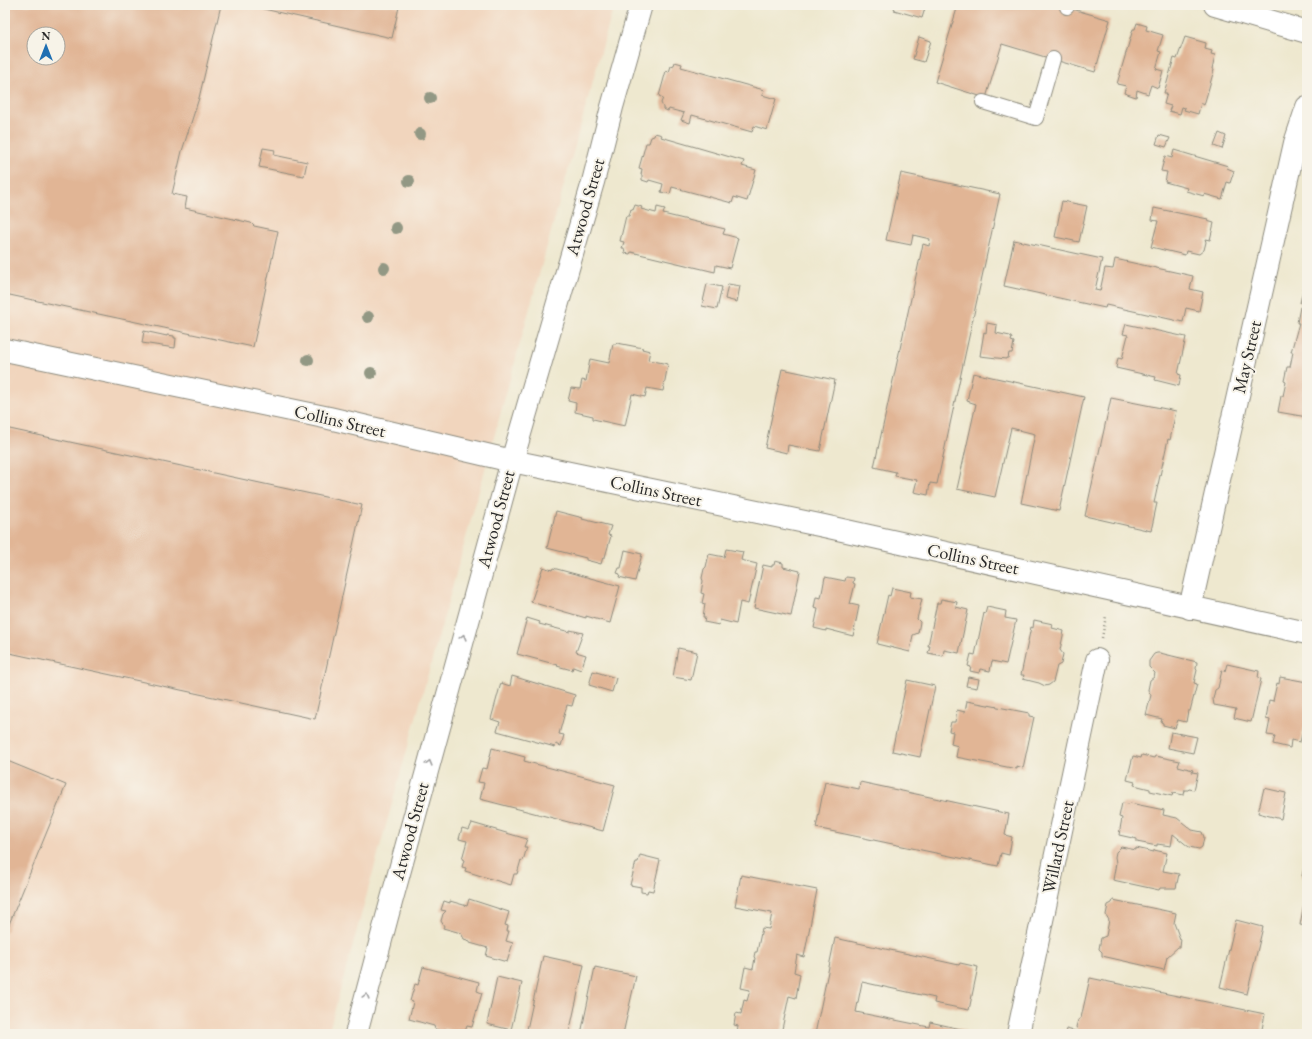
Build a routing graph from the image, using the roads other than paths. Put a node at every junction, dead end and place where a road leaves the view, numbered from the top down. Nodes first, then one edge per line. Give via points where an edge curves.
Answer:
1 (641, 5) edge
2 (1215, 5) edge
3 (1307, 32) edge
4 (1053, 59) dead end
5 (983, 102) dead end
6 (1307, 107) edge
7 (5, 350) edge
8 (512, 461) junction
9 (1190, 608) junction
10 (1307, 633) edge
11 (1097, 660) dead end
12 (356, 1034) edge
13 (1018, 1034) edge

1 - 8 street, Atwood Street
2 - 3 street
4 - 5 lane via 1036,118
6 - 9 street, May Street via 1296,143
7 - 8 street, Collins Street via 329,418
8 - 9 street, Collins Street
12 -> 8 street, Atwood Street
9 - 10 street, Collins Street
11 - 13 street, Willard Street

